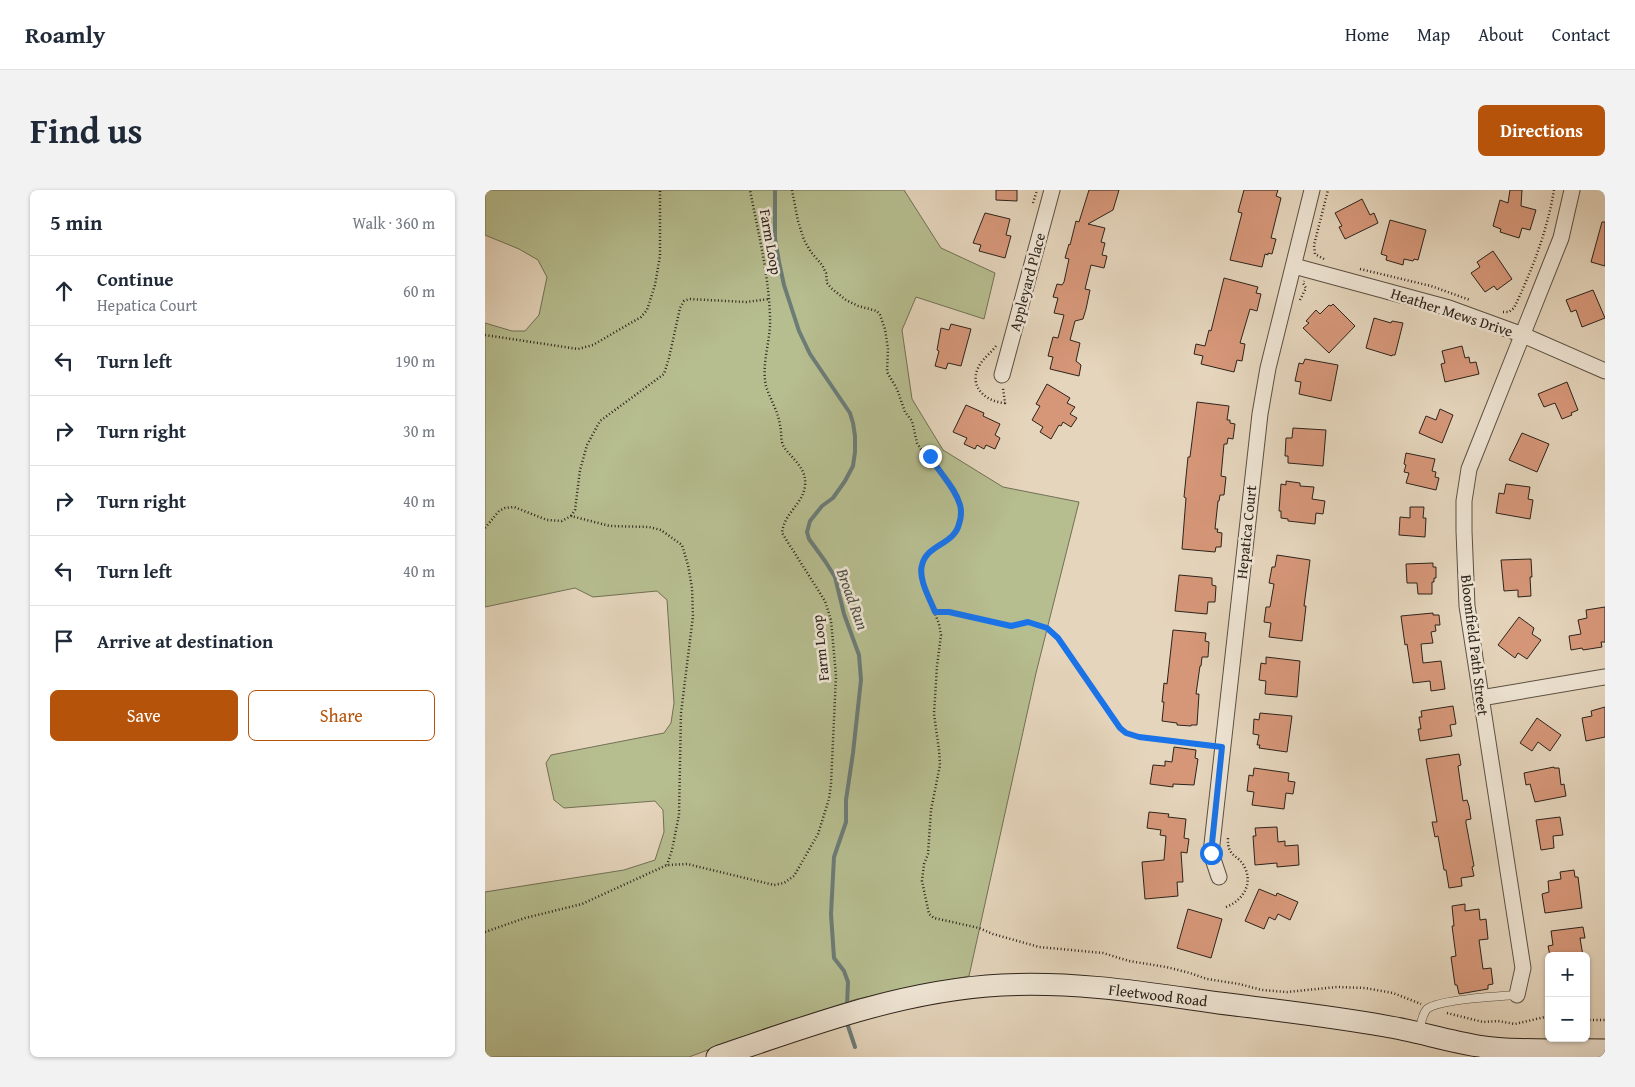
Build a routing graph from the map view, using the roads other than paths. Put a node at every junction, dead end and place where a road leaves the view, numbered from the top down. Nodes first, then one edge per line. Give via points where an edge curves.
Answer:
1 (1052, 190) edge
2 (1313, 190) edge
3 (1572, 190) edge
4 (1300, 268) junction
5 (1523, 335) junction
6 (1605, 371) edge
7 (1002, 375) dead end
8 (1605, 677) edge
9 (1481, 698) junction
10 (1219, 877) dead end
11 (1517, 995) joint
12 (1419, 1033) junction
13 (1605, 1050) edge
14 (717, 1057) edge

1 - 7 street, Appleyard Place
2 - 4 street, Hepatica Court
3 - 5 street, Bloomfield Path Street via 1561,238
4 - 5 street, Heather Mews Drive via 1449,308
4 - 10 street, Hepatica Court via 1268,368 1260,414 1211,853
5 - 6 street, Heather Mews Drive
5 - 9 street, Bloomfield Path Street via 1469,470 1464,501 1467,606
8 - 9 street
9 - 11 street, Bloomfield Path Street via 1523,968
11 - 12 lane via 1486,997 1429,1008
12 - 13 main road, Fleetwood Road via 1480,1046
12 - 14 main road, Fleetwood Road via 1130,991 1043,984 1000,985 906,998

